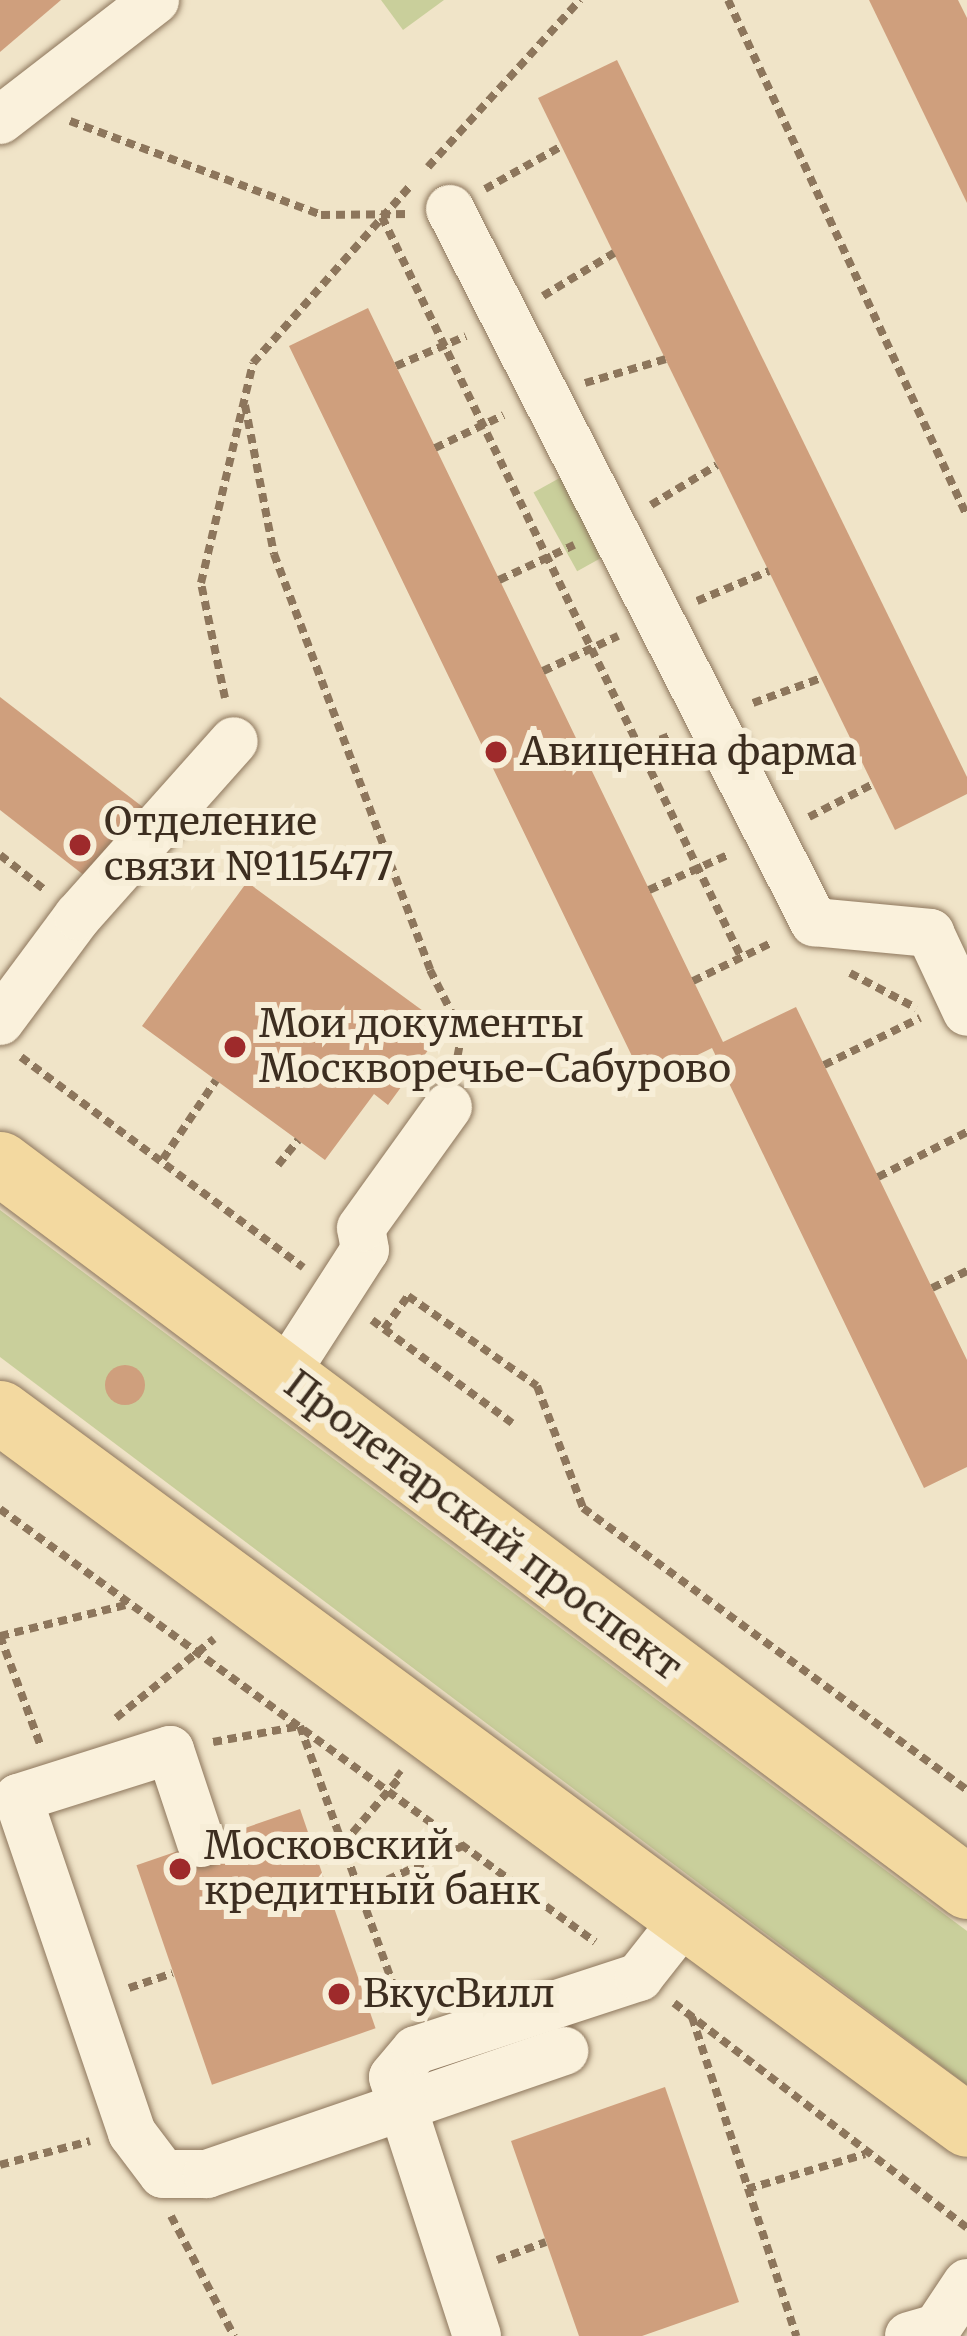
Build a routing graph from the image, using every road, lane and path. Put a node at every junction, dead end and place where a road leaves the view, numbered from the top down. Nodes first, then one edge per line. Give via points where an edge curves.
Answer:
1 (155, 0) edge
2 (580, 0) edge
3 (728, 0) edge
4 (12, 112) edge
5 (562, 146) dead end
6 (450, 209) junction
7 (382, 217) junction
8 (244, 398) junction
9 (967, 516) edge
10 (233, 741) joint
11 (814, 922) junction
12 (948, 924) edge
13 (741, 957) junction
14 (693, 981) dead end
15 (964, 1005) edge
16 (0, 1021) edge
17 (0, 1042) edge
18 (824, 1065) dead end
19 (216, 1080) dead end
20 (448, 1107) joint
21 (967, 1132) edge
22 (298, 1140) dead end
23 (163, 1159) junction
24 (0, 1163) edge
25 (278, 1165) dead end
26 (878, 1177) dead end
27 (967, 1271) edge
28 (932, 1288) dead end
29 (337, 1293) junction
30 (384, 1329) junction
31 (283, 1377) junction
32 (0, 1412) edge
33 (512, 1423) dead end
34 (0, 1509) edge
35 (126, 1604) junction
36 (0, 1636) edge
37 (212, 1636) dead end
38 (196, 1654) junction
39 (300, 1726) junction
40 (104, 1727) dead end
41 (170, 1750) junction
42 (401, 1776) dead end
43 (389, 1789) junction
44 (967, 1790) edge
45 (24, 1796) edge
46 (202, 1844) dead end
47 (343, 1844) junction
48 (469, 1844) junction
49 (967, 1887) edge
50 (360, 1892) junction
51 (688, 1916) junction
52 (119, 1966) dead end
53 (639, 1976) junction
54 (134, 2010) dead end
55 (691, 2016) junction
56 (416, 2050) junction
57 (564, 2051) dead end
58 (398, 2111) junction
59 (967, 2125) edge
60 (54, 2148) dead end
61 (866, 2154) junction
62 (0, 2165) edge
63 (164, 2174) junction
64 (747, 2189) junction
65 (967, 2228) edge
66 (967, 2283) edge
67 (234, 2336) edge
68 (477, 2336) edge
69 (796, 2336) edge
70 (909, 2336) edge

1 - 4 lane
2 - 7 path
3 - 9 path
4 - 7 path via 321,215
5 - 6 path
6 - 7 path
6 - 11 lane
7 - 8 path via 270,339
7 - 13 path
8 - 10 path via 201,583
8 - 20 path via 274,554 430,970 462,1033
10 - 16 lane via 194,773
11 - 12 lane
11 - 13 path
12 - 15 lane
13 - 14 path
15 - 18 path
17 - 23 path
19 - 23 path
20 - 29 lane via 361,1228 365,1250
21 - 26 path
22 - 25 path
23 - 29 path
24 - 31 main road, Пролетарский проспект
27 - 28 path
29 - 30 path
29 - 31 lane
30 - 33 path
30 - 44 path via 408,1296 537,1386 583,1508
31 - 49 main road, Пролетарский проспект
32 - 51 main road
34 - 35 path
35 - 36 path
35 - 38 path
36 - 45 path
37 - 38 path
38 - 39 path
38 - 40 path
39 - 41 path
39 - 43 path
39 - 47 path
41 - 45 lane
41 - 46 lane
42 - 43 path
43 - 47 path
43 - 48 path
45 - 63 lane via 132,2133
47 - 50 path
48 - 50 path
48 - 53 path
50 - 56 path
51 - 53 lane
51 - 59 main road
52 - 54 path
53 - 55 path
53 - 56 lane
55 - 61 path
55 - 64 path
56 - 58 lane via 393,2077
57 - 58 lane
58 - 63 lane via 207,2174
58 - 68 lane
60 - 62 path
61 - 64 path
61 - 65 path
63 - 67 path via 163,2201
64 - 69 path
66 - 70 lane via 937,2328

